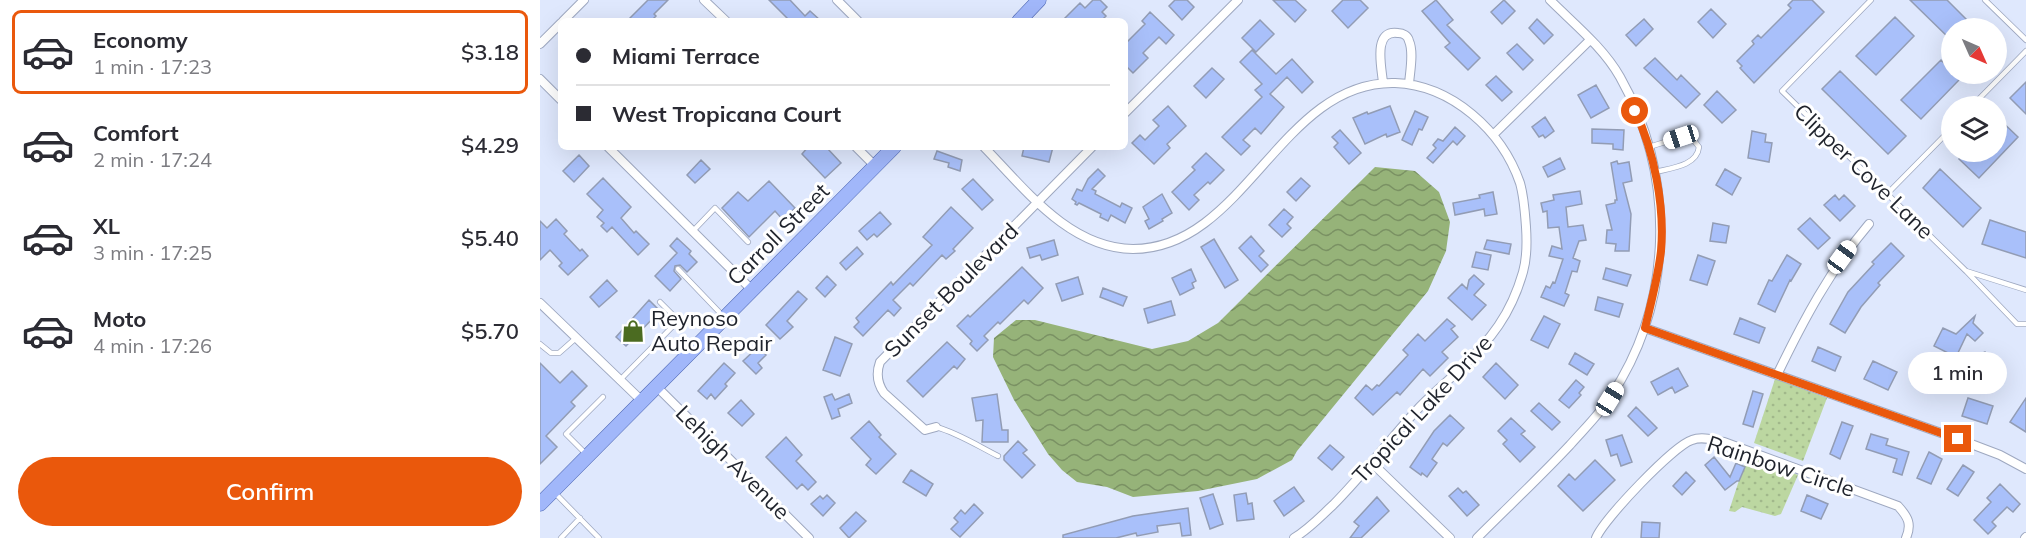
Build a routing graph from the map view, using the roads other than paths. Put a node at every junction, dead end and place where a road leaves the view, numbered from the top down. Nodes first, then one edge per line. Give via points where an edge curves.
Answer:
1 (584, 0) edge
2 (704, 0) edge
3 (837, 0) edge
4 (1039, 0) edge
5 (1238, 0) edge
6 (1550, 0) edge
7 (1871, 0) edge
8 (1985, 0) edge
9 (566, 18) edge
10 (723, 18) edge
11 (855, 18) edge
12 (1022, 18) edge
13 (558, 26) edge
14 (1590, 40) junction
15 (2026, 40) edge
16 (540, 44) edge
17 (2026, 51) edge
18 (540, 79) edge
19 (1383, 83) junction
20 (1409, 84) junction
21 (1982, 96) edge
22 (558, 97) edge
23 (1128, 110) edge
24 (1493, 135) junction
25 (1941, 139) edge
26 (1649, 147) junction
27 (611, 150) edge
28 (859, 150) edge
29 (891, 150) edge
30 (987, 150) edge
31 (1089, 150) edge
32 (875, 166) junction
33 (1655, 172) junction
34 (1887, 194) junction
35 (1038, 201) junction
36 (1869, 224) dead end
37 (693, 231) junction
38 (748, 242) dead end
39 (678, 269) dead end
40 (1966, 272) junction
41 (752, 290) junction
42 (2026, 290) edge
43 (660, 302) dead end
44 (540, 303) edge
45 (725, 318) junction
46 (2026, 324) edge
47 (1645, 328) junction
48 (576, 338) junction
49 (540, 344) edge
50 (1777, 375) junction
51 (619, 381) junction
52 (656, 387) junction
53 (603, 397) dead end
54 (642, 401) junction
55 (936, 427) joint
56 (587, 456) junction
57 (998, 456) dead end
58 (1372, 463) junction
59 (2026, 469) edge
60 (553, 491) junction
61 (540, 504) edge
62 (580, 518) junction
63 (561, 538) edge
64 (599, 538) edge
65 (809, 538) edge
66 (1294, 538) edge
67 (1450, 538) edge
68 (1477, 538) edge
69 (1596, 538) edge
70 (1906, 538) edge

1 - 9 street
2 - 10 street
3 - 11 street
4 - 12 main road
5 - 23 street
6 - 14 street
7 - 34 lane, Clipper Cove Lane via 1782,91
8 - 15 lane
13 - 16 street
14 - 24 street
14 - 26 street via 1620,77
17 - 21 lane
18 - 22 street
19 - 20 street, Tropical Lake Drive
19 - 20 street via 1380,44 1390,33 1399,33 1410,43
19 - 35 street, Tropical Lake Drive via 1346,94 1322,108 1211,218 1173,241 1135,249 1092,242
20 - 24 street, Tropical Lake Drive via 1438,93 1463,107
24 - 58 street, Tropical Lake Drive via 1510,161 1523,199 1527,243 1524,269 1514,297 1485,345 1416,411
25 - 34 lane
26 - 33 street
26 - 33 lane via 1681,137 1692,138 1699,147 1691,162
27 - 37 street
28 - 32 street
29 - 32 main road, Carroll Street
30 - 35 street, Tropical Lake Drive
31 - 35 street, Sunset Boulevard
32 - 41 main road, Carroll Street
33 - 47 street via 1661,249
34 - 40 lane, Clipper Cove Lane
35 - 55 street, Sunset Boulevard via 880,362 877,370 884,393 925,430
36 - 50 street via 1811,306
37 - 38 lane via 715,208
37 - 41 street
39 - 45 lane
40 - 42 lane, Clipper Cove Lane
40 - 46 lane via 2017,324
41 - 45 main road, Carroll Street
43 - 51 lane via 672,314 674,325
44 - 48 street, Lehigh Avenue
45 - 52 main road, Carroll Street
47 - 50 street
47 - 68 street via 1624,376 1599,412
48 - 49 lane via 559,353 551,353
48 - 51 street, Lehigh Avenue
50 - 59 street via 1979,447
51 - 54 street, Lehigh Avenue
52 - 54 main road, Carroll Street
52 - 65 street, Lehigh Avenue
53 - 56 lane via 566,434
54 - 56 main road, Carroll Street
55 - 57 lane
56 - 60 main road, Carroll Street
58 - 66 street, Tropical Lake Drive via 1314,524
58 - 67 street
60 - 61 main road, Carroll Street
60 - 62 lane
62 - 63 lane
62 - 64 lane
69 - 70 street, Rainbow Circle via 1618,509 1677,448 1697,438 1731,445 1898,507 1909,522

